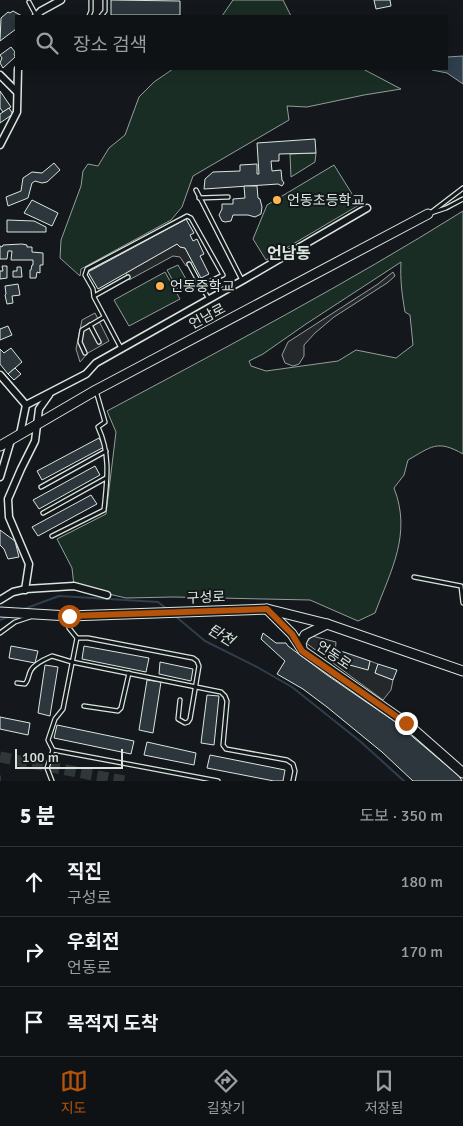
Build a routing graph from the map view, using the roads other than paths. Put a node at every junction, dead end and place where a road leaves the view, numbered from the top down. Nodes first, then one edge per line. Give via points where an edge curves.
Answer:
1 (62, 0) edge
2 (91, 0) edge
3 (105, 0) edge
4 (30, 2) dead end
5 (47, 3) edge
6 (36, 15) edge
7 (37, 15) edge
8 (89, 15) edge
9 (102, 15) edge
10 (18, 70) edge
11 (0, 75) edge
12 (18, 92) junction
13 (0, 145) edge
14 (463, 188) edge
15 (196, 190) dead end
16 (228, 196) dead end
17 (199, 198) junction
18 (463, 199) edge
19 (367, 208) dead end
20 (428, 214) junction
21 (189, 264) dead end
22 (128, 277) dead end
23 (242, 281) junction
24 (201, 286) junction
25 (94, 297) junction
26 (209, 299) junction
27 (104, 317) junction
28 (90, 325) junction
29 (99, 342) dead end
30 (122, 349) junction
31 (85, 353) dead end
32 (0, 375) edge
33 (96, 390) junction
34 (51, 392) junction
35 (26, 404) junction
36 (36, 425) junction
37 (20, 434) junction
38 (3, 442) edge
39 (106, 451) junction
40 (0, 477) edge
41 (107, 478) junction
42 (41, 487) dead end
43 (43, 512) dead end
44 (52, 536) dead end
45 (414, 577) dead end
46 (25, 590) junction
47 (107, 595) dead end
48 (0, 600) edge
49 (463, 603) edge
50 (267, 609) junction
51 (0, 612) edge
52 (36, 614) junction
53 (69, 616) junction
54 (327, 624) junction
55 (0, 633) edge
56 (77, 638) junction
57 (302, 651) junction
58 (72, 662) junction
59 (463, 671) edge
60 (129, 673) junction
61 (17, 683) dead end
62 (196, 687) junction
63 (180, 700) dead end
64 (84, 706) dead end
65 (53, 750) junction
66 (463, 772) edge
67 (52, 781) edge
68 (218, 781) edge
69 (293, 781) edge

1 - 5 street
2 - 8 lane
3 - 9 lane
4 - 6 lane
5 - 7 street
10 - 12 street
11 - 12 street
12 - 13 street via 17,112
14 - 20 lane
15 - 17 lane
16 - 17 lane
17 - 23 lane
18 - 20 lane
19 - 23 street
20 - 33 main road, 언남로
21 - 24 lane
22 - 25 lane
23 - 26 street
24 - 25 lane via 223,275 187,216 87,269 85,275
24 - 26 lane
25 - 27 lane
26 - 30 street
27 - 28 lane
27 - 30 lane
28 - 29 lane
28 - 31 lane via 82,332 80,342
30 - 34 street via 96,363 86,374
32 - 35 street
33 - 36 main road, 언남로
33 - 39 lane via 105,422 98,427
34 - 35 street
34 - 36 street via 39,409
35 - 37 street
36 - 37 main road, 언남로
36 - 46 street via 35,441 8,499 9,517 29,564
37 - 38 main road, 언남로
38 - 40 street
39 - 41 lane
39 - 42 lane
41 - 43 lane
41 - 44 lane via 104,510
45 - 49 lane via 461,586
46 - 47 street via 74,586
46 - 48 street
50 - 53 main road, 구성로
50 - 54 main road, 구성로
50 - 57 main road, 언동로 via 292,634
51 - 52 main road, 구성로
52 - 53 main road, 구성로
52 - 55 lane via 15,622
53 - 56 lane via 69,628
54 - 57 main road via 305,635
54 - 59 main road, 구성로
56 - 58 lane
56 - 62 lane via 193,658 199,666
57 - 66 main road, 언동로 via 406,723
58 - 60 lane
58 - 61 lane via 52,656 31,670 27,683
58 - 65 lane via 63,709 48,740
60 - 62 lane
60 - 64 lane via 118,712
62 - 63 lane via 190,719 186,723 178,719
62 - 69 lane via 221,692 225,696 222,745 226,750 287,760 293,764
65 - 67 lane via 47,768
65 - 68 lane

